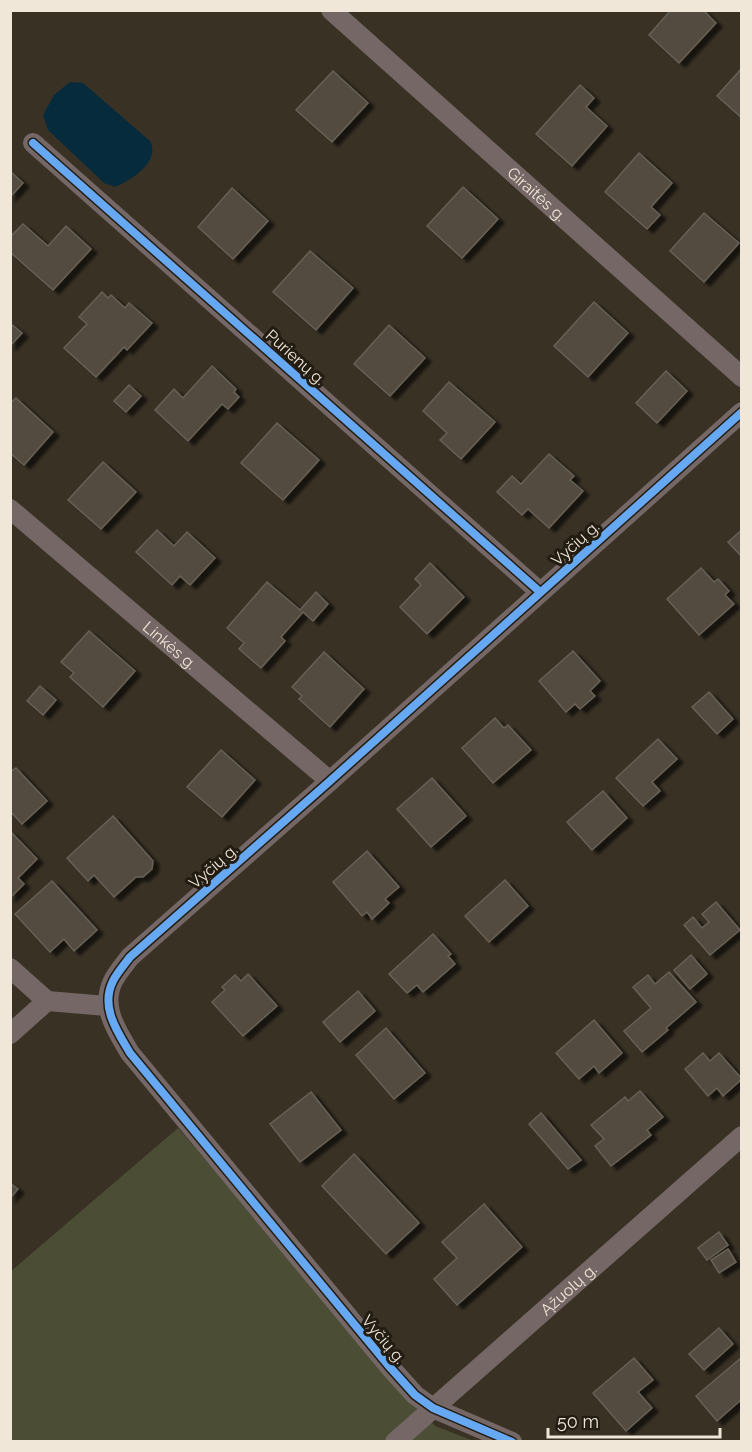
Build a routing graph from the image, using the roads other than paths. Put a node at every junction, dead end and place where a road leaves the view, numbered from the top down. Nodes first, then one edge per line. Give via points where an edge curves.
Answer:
1 (331, 10) edge
2 (33, 143) dead end
3 (741, 377) edge
4 (741, 412) edge
5 (10, 509) edge
6 (540, 592) junction
7 (330, 782) junction
8 (10, 968) edge
9 (47, 1001) junction
10 (107, 1006) junction
11 (10, 1034) edge
12 (741, 1136) edge
13 (433, 1408) junction
14 (395, 1442) edge
15 (512, 1442) edge

1 - 3 street, Giraitės g.
2 - 6 street, Purienų g.
4 - 6 street, Vyčių g.
5 - 7 street, Linkės g.
6 - 7 street, Vyčių g.
7 - 10 street, Vyčių g. via 130,957 112,982
8 - 9 street
9 - 10 street
9 - 11 street
10 - 13 street, Vyčių g. via 130,1053 388,1365 415,1395
12 - 13 street, Ąžuolų g.
13 - 14 street, Ąžuolų g.
13 - 15 street, Vyčių g.

